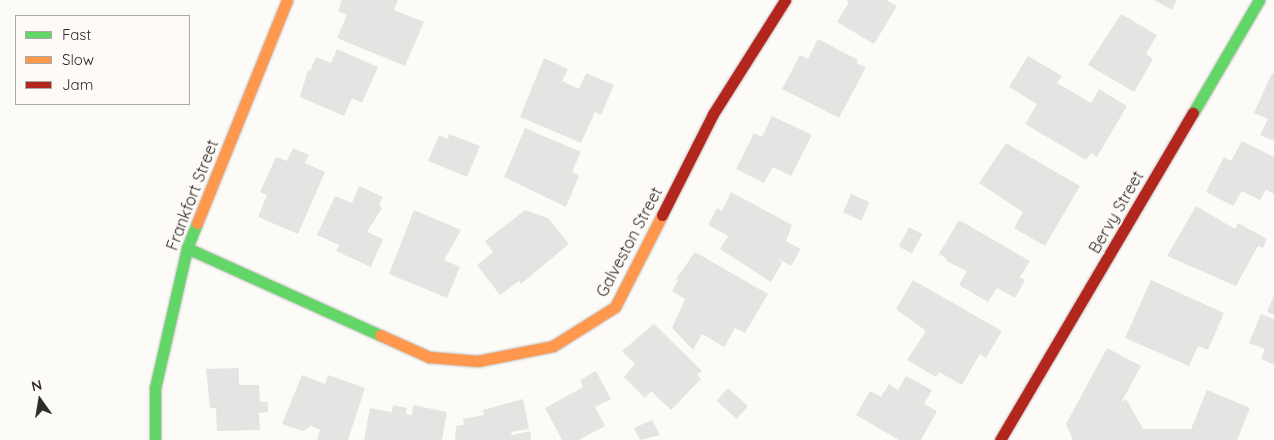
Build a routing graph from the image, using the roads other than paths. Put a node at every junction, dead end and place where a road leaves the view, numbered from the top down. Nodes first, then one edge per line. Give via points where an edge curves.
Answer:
1 (286, 0) edge
2 (785, 0) edge
3 (1259, 0) edge
4 (187, 248) junction
5 (155, 440) edge
6 (1000, 440) edge

1 - 4 street, Frankfort Street
2 - 4 street, Galveston Street via 713,114 615,307 553,346 478,361 429,357
3 - 6 street, Bervy Street
4 - 5 street, Frankfort Street via 155,388

